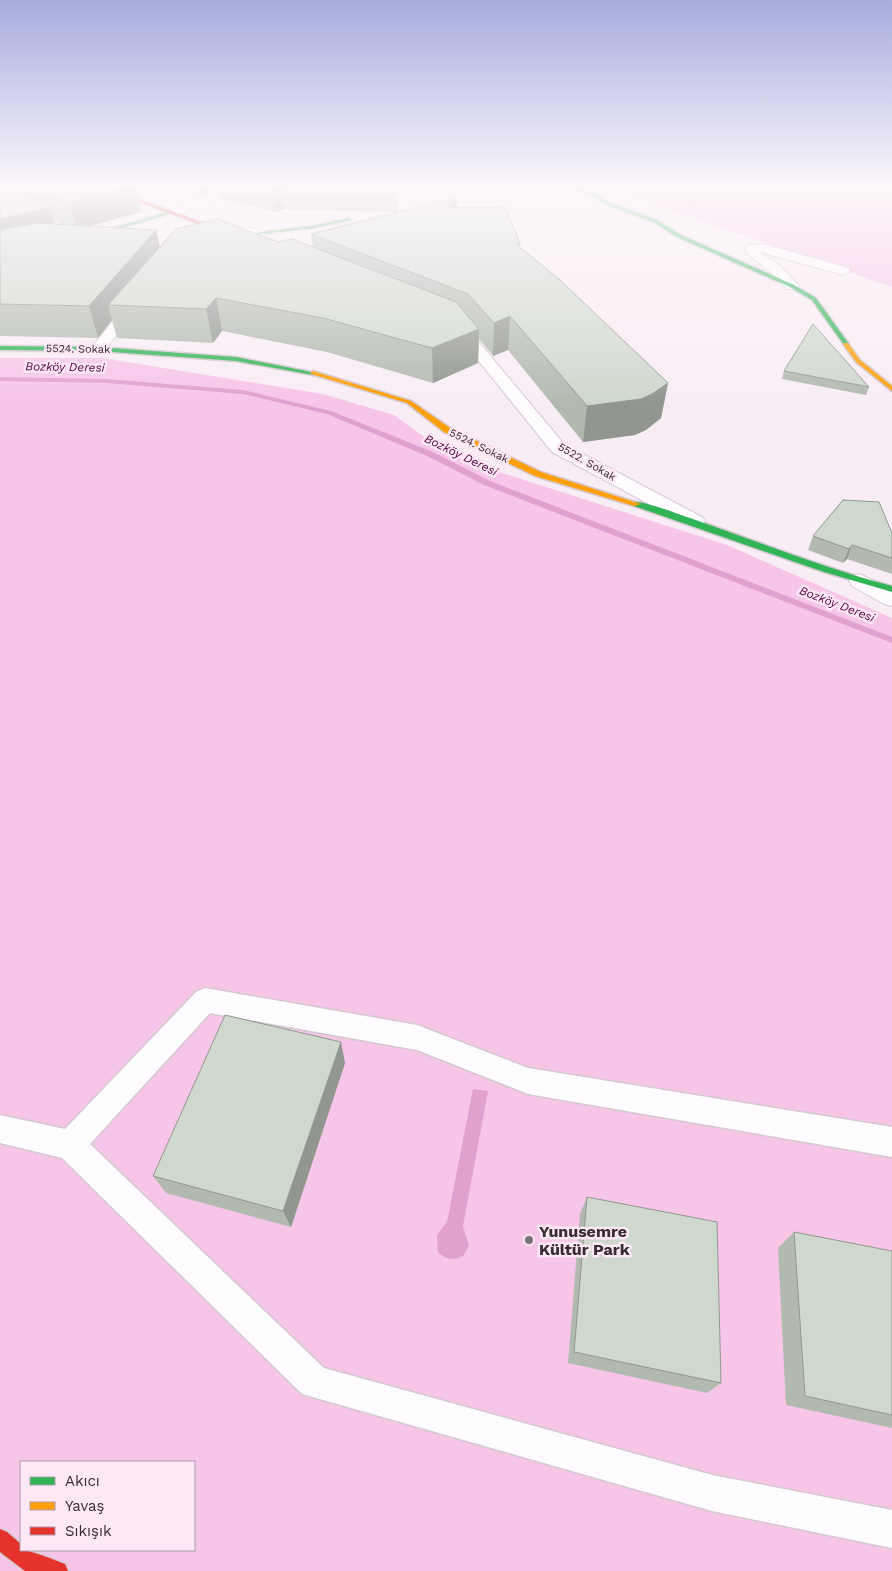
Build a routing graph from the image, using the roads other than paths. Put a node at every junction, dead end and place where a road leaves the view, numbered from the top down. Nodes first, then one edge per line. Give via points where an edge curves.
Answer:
1 (727, 257) edge
2 (759, 257) edge
3 (796, 257) edge
4 (844, 271) dead end
5 (792, 286) junction
6 (146, 289) edge
7 (458, 330) edge
8 (0, 348) edge
9 (98, 349) junction
10 (892, 389) edge
11 (695, 520) junction
12 (860, 581) junction
13 (892, 590) edge
14 (892, 599) edge
15 (0, 1129) edge
16 (892, 1142) edge
17 (70, 1145) junction
18 (892, 1530) edge
19 (0, 1539) edge
20 (58, 1571) edge

1 - 5 street
2 - 5 street
3 - 4 street
5 - 10 street via 814,299 858,361
6 - 9 street
7 - 11 street, 5522. Sokak via 558,448
8 - 9 street, 5524. Sokak
9 - 11 street, 5524. Sokak via 236,359 300,369 359,385 409,402 447,430 538,474
11 - 12 street, 5524. Sokak
12 - 13 street, 5524. Sokak
12 - 14 street
15 - 17 lane
16 - 17 lane via 528,1081 417,1038 205,1000
17 - 18 lane via 314,1382 712,1494
19 - 20 street via 28,1562

